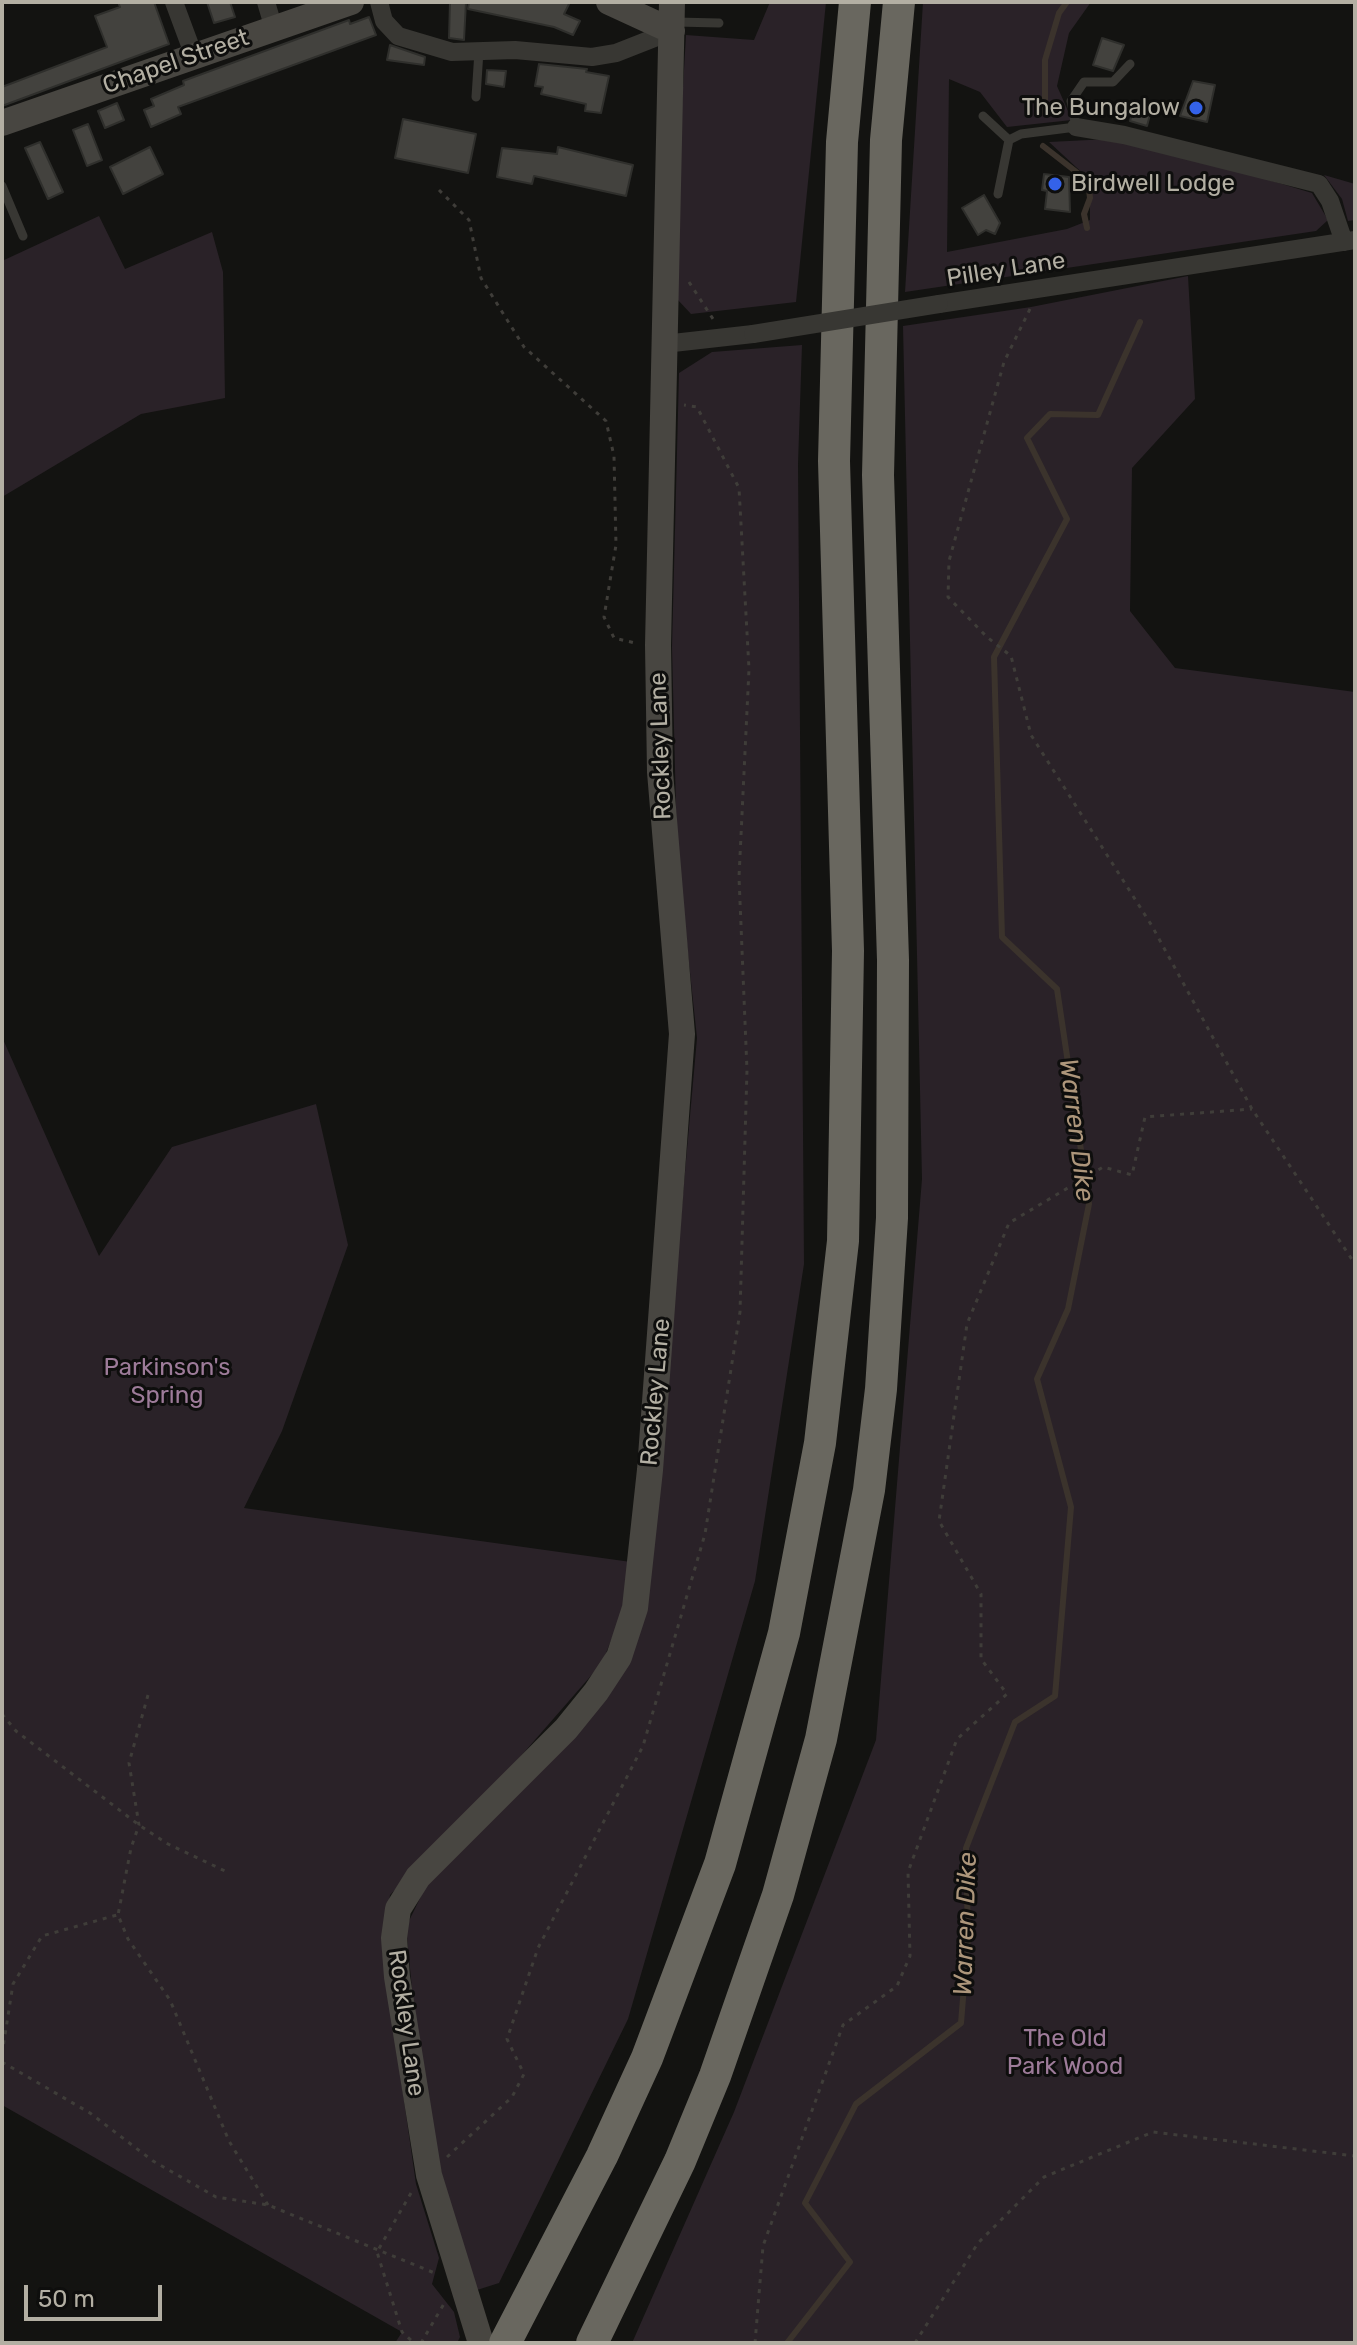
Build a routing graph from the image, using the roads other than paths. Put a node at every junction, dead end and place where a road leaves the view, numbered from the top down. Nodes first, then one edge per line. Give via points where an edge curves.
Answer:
1 (174, 2) edge
2 (266, 2) edge
3 (351, 2) edge
4 (379, 2) edge
5 (609, 2) edge
6 (855, 2) edge
7 (899, 2) edge
8 (672, 18) edge
9 (719, 23) dead end
10 (274, 29) junction
11 (479, 51) junction
12 (194, 56) junction
13 (1130, 64) dead end
14 (476, 97) dead end
15 (983, 116) dead end
16 (2, 123) edge
17 (1076, 127) junction
18 (1009, 140) junction
19 (2, 186) edge
20 (998, 194) dead end
21 (23, 236) dead end
22 (1349, 241) edge
23 (664, 344) junction
24 (481, 2343) edge
25 (505, 2343) edge
26 (592, 2343) edge

1 - 12 street
2 - 10 street
3 - 10 street, Chapel Street
4 - 11 street via 384,21 398,36 452,52
5 - 8 street
6 - 25 highway via 842,142 834,461 848,951 843,1241 820,1443 784,1633 720,1864 647,2058
7 - 26 highway via 886,140 878,475 893,960 892,1218 869,1490 821,1739 778,1895 680,2161
8 - 9 lane
8 - 11 street via 616,53 592,57
8 - 23 street, Rockley Lane
10 - 12 street, Chapel Street
11 - 14 lane
12 - 16 street, Chapel Street
13 - 17 lane via 1113,82 1084,82 1071,101
15 - 18 lane
17 - 18 lane
17 - 22 street via 1319,184
18 - 20 lane
19 - 21 lane
22 - 23 street, Pilley Lane, bridge
23 - 24 street, Rockley Lane via 658,645 664,844 682,1034 635,1608 619,1657 596,1692 566,1729 418,1877 398,1909 394,1938 429,2175

